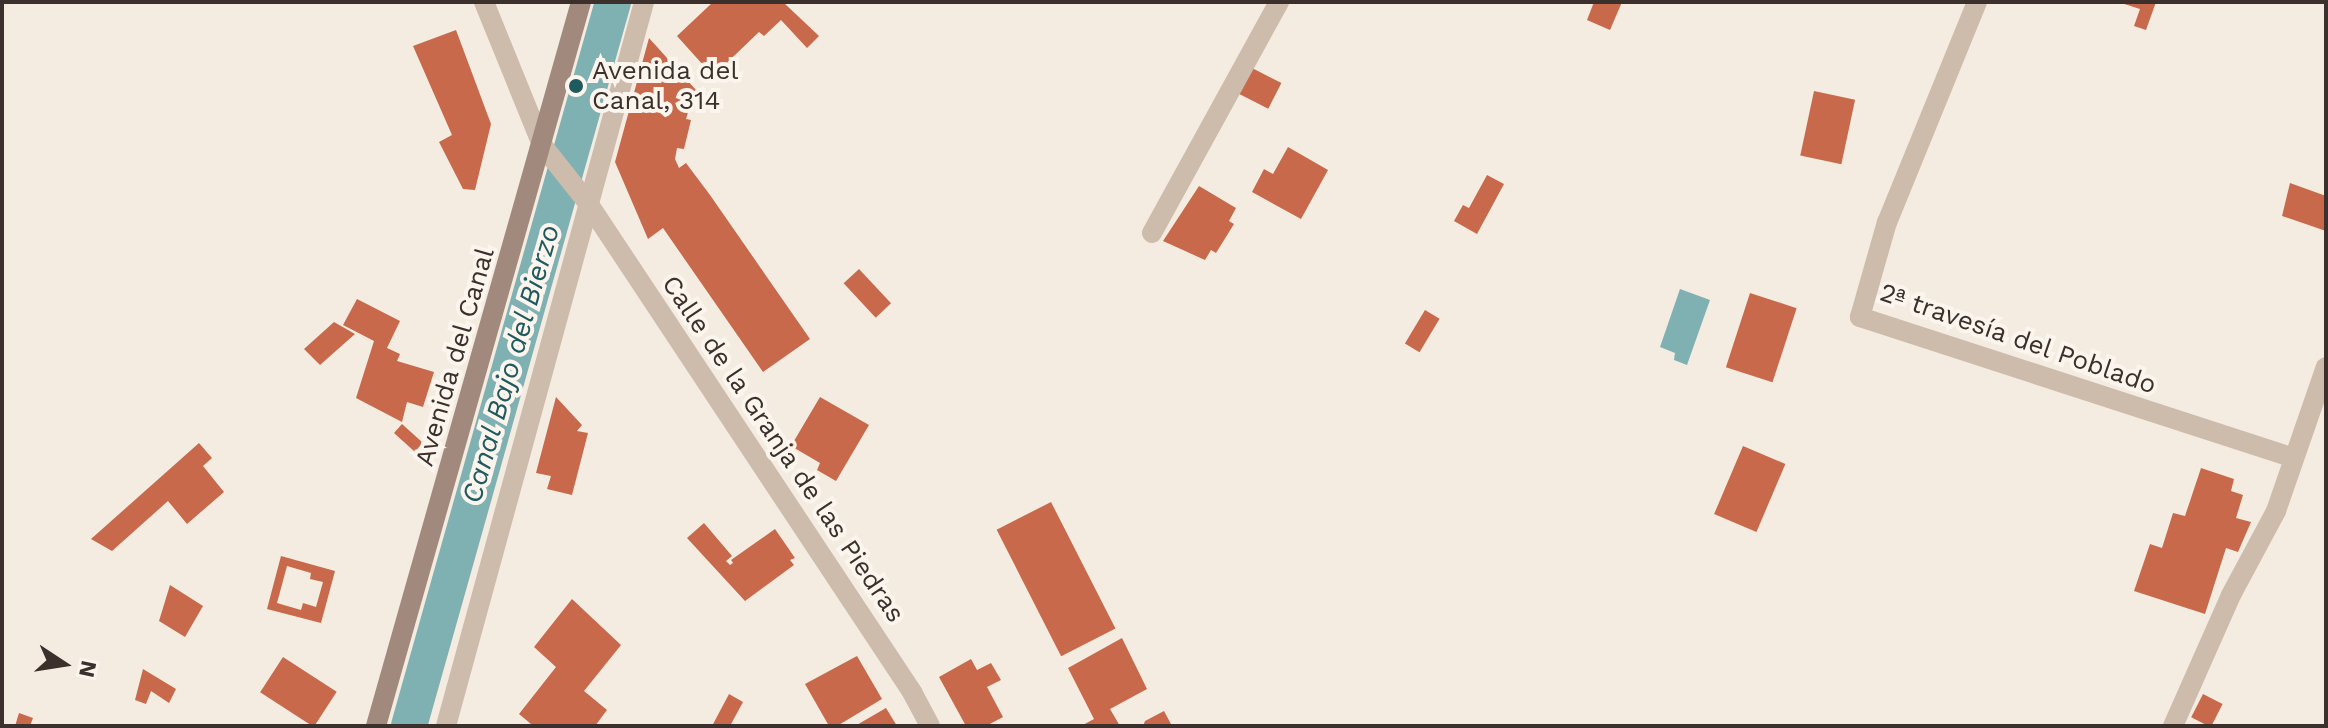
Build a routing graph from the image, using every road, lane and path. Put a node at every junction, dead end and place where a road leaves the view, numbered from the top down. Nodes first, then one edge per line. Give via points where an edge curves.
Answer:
1 (484, 2) edge
2 (581, 2) edge
3 (644, 2) edge
4 (1279, 2) edge
5 (1977, 2) edge
6 (542, 145) junction
7 (588, 203) junction
8 (1152, 233) dead end
9 (2326, 367) edge
10 (2292, 457) junction
11 (376, 726) edge
12 (446, 726) edge
13 (930, 726) edge
14 (2173, 726) edge

1 - 6 street, Calle de la Granja de las Piedras
2 - 6 street, Avenida del Canal
3 - 7 street
4 - 8 street
5 - 10 street, 2ª travesía del Poblado via 1887,222 1860,317
6 - 7 street, Calle de la Granja de las Piedras
6 - 11 street, Avenida del Canal
7 - 12 street
7 - 13 street, Calle de la Granja de las Piedras
9 - 10 street
10 - 14 street via 2276,511 2231,595

